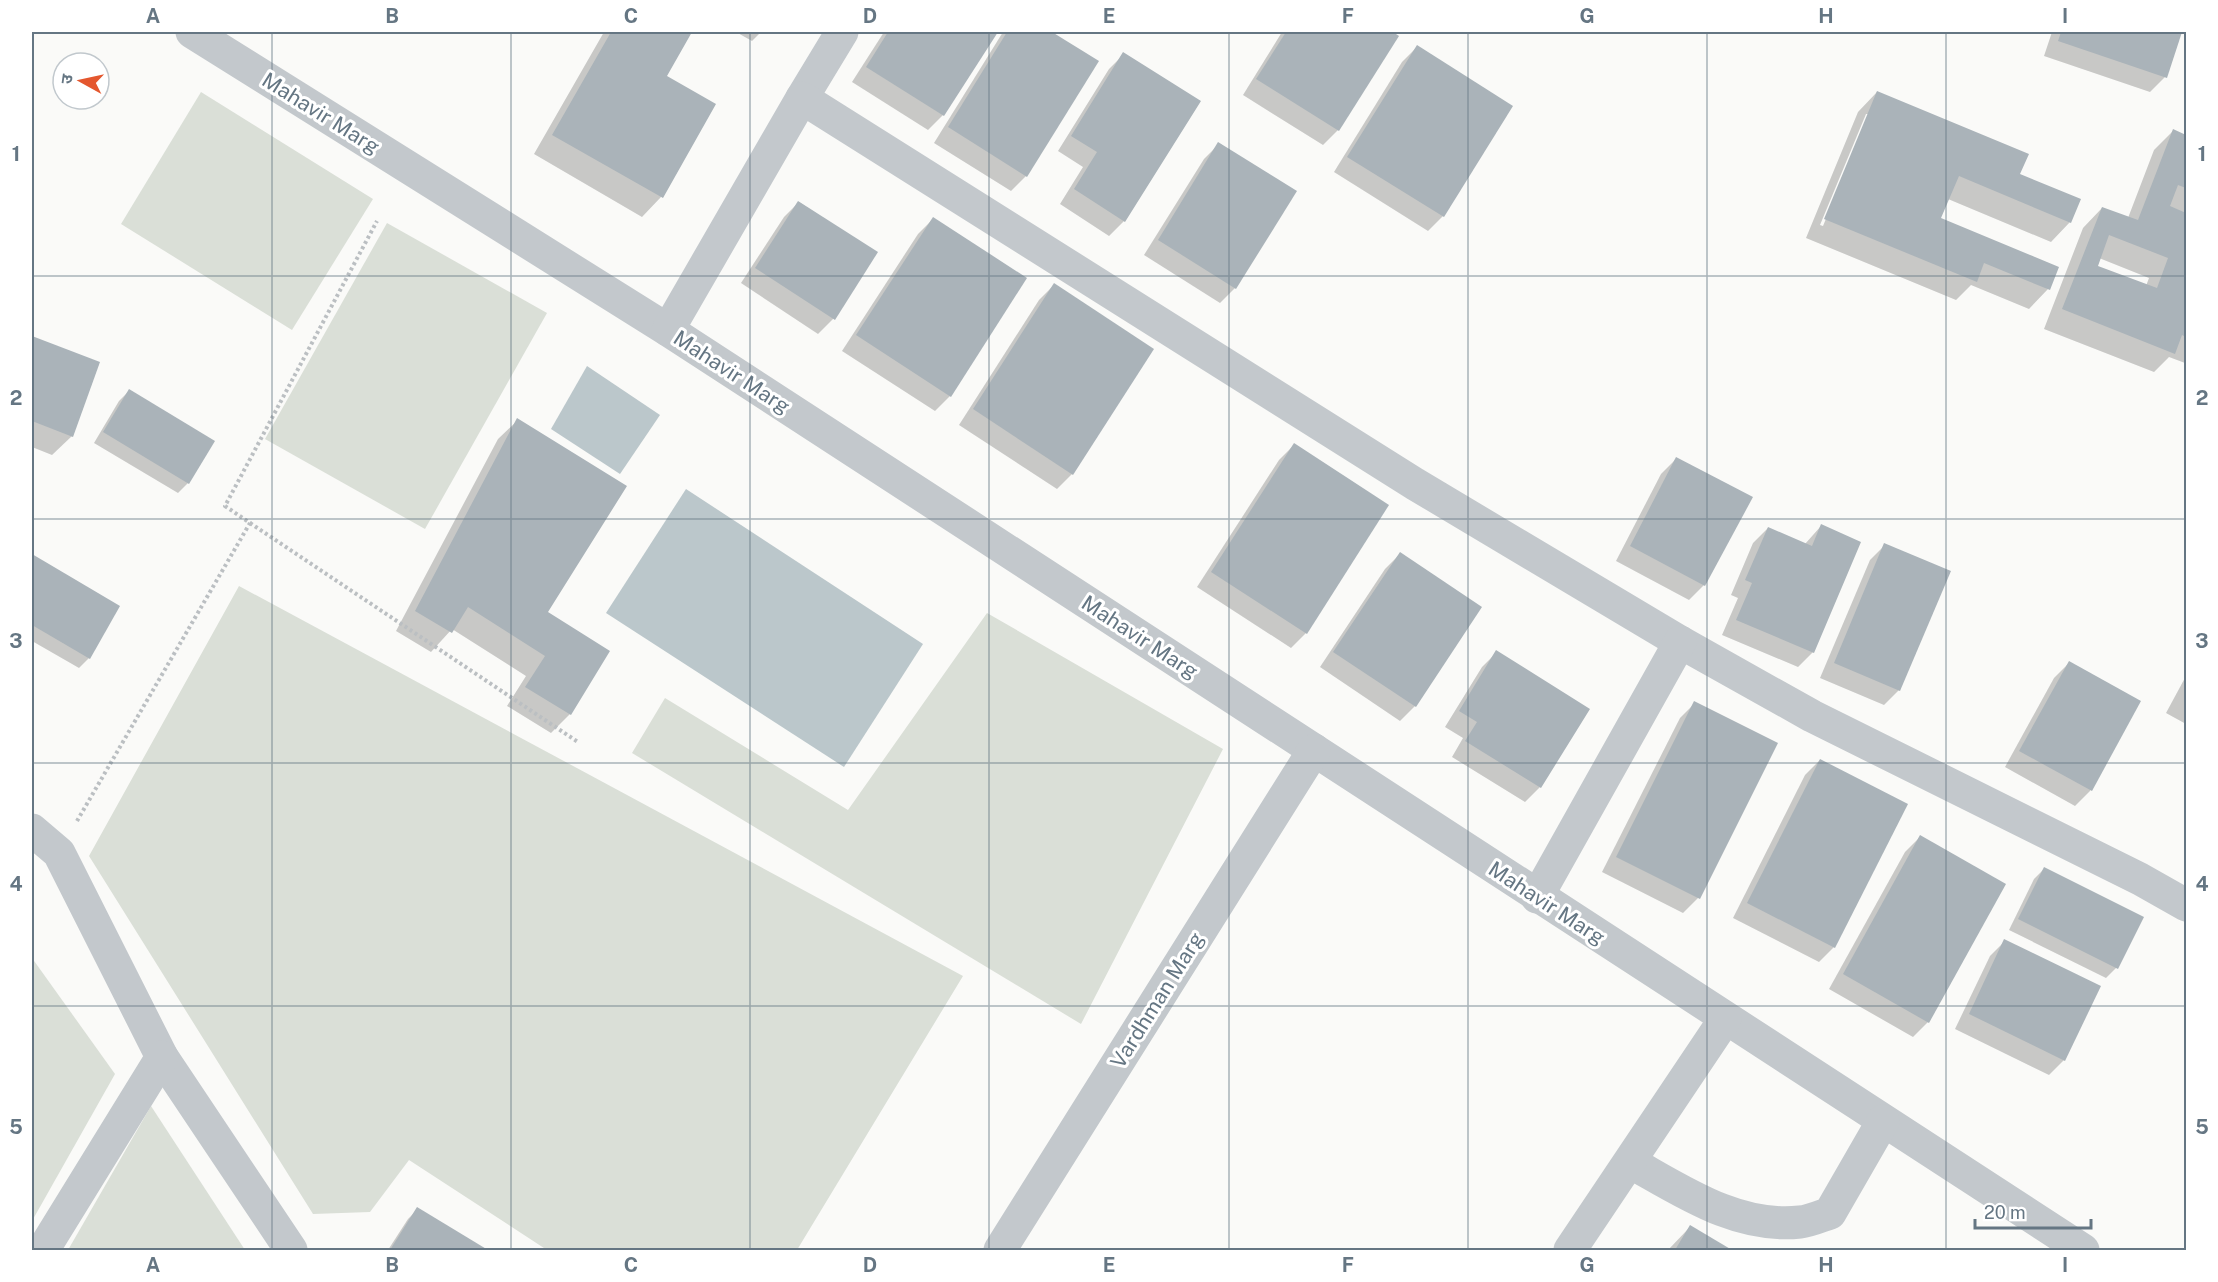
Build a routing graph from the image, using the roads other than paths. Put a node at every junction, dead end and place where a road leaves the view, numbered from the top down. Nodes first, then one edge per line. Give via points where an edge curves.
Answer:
1 (192, 32) edge
2 (842, 32) edge
3 (802, 98) junction
4 (668, 330) junction
5 (1680, 642) junction
6 (1314, 750) junction
7 (32, 830) edge
8 (1537, 897) junction
9 (2187, 905) edge
10 (1725, 1019) junction
11 (162, 1057) junction
12 (1883, 1121) junction
13 (1630, 1162) junction
14 (43, 1251) edge
15 (291, 1251) edge
16 (1000, 1251) edge
17 (1570, 1251) edge
18 (2083, 1251) edge

1 - 4 street, Mahavir Marg
2 - 3 street
3 - 4 street
3 - 5 street via 1415,484
4 - 6 street, Mahavir Marg
5 - 8 street
5 - 9 street via 1812,716
6 - 8 street, Mahavir Marg
6 - 16 street, Vardhman Marg
7 - 11 street via 58,853
8 - 10 street, Mahavir Marg
10 - 12 street, Mahavir Marg
10 - 13 street
11 - 14 street
11 - 15 street
12 - 13 street via 1830,1213 1801,1222 1762,1223 1725,1211 1691,1197
12 - 18 street, Mahavir Marg
13 - 17 street

